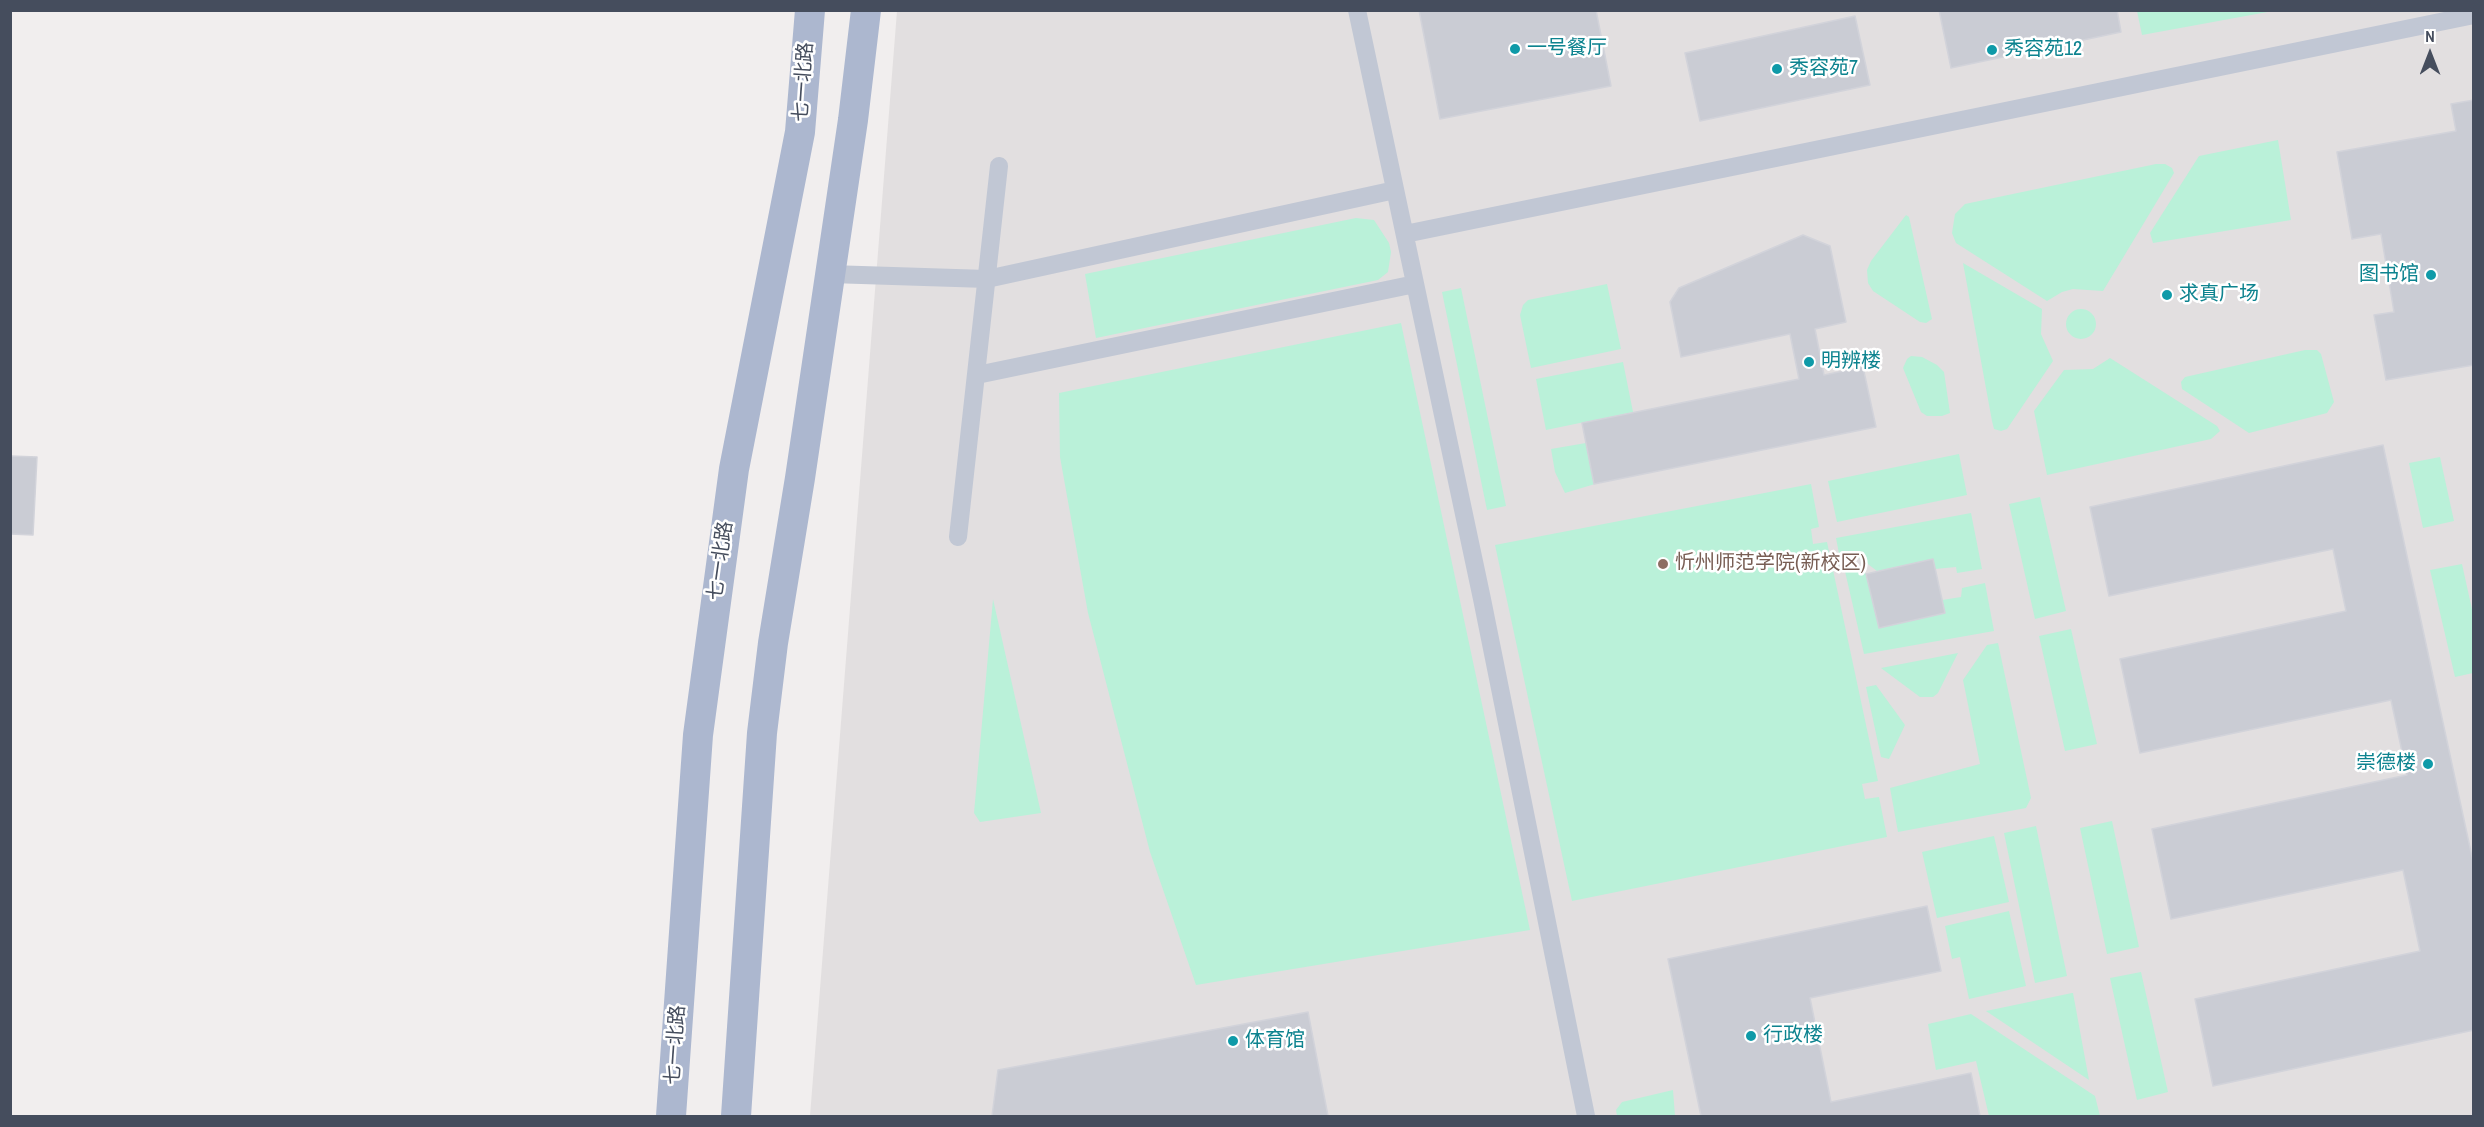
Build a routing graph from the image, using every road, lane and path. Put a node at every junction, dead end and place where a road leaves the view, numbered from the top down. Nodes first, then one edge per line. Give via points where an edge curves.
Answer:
1 (810, 10) edge
2 (866, 10) edge
3 (1357, 10) edge
4 (2474, 15) edge
5 (999, 166) dead end
6 (1395, 190) junction
7 (1405, 234) junction
8 (830, 274) junction
9 (987, 279) junction
10 (1415, 284) junction
11 (976, 375) junction
12 (958, 537) dead end
13 (671, 1116) edge
14 (735, 1116) edge
15 (1586, 1116) edge

1 - 13 main road, 七一北路 via 800,132 734,470 698,735
2 - 8 main road
3 - 6 street
4 - 7 street
5 - 9 street
6 - 7 street
6 - 9 street
7 - 10 street
8 - 9 street
8 - 14 main road via 762,733
9 - 11 street
10 - 11 street
10 - 15 street
11 - 12 street

